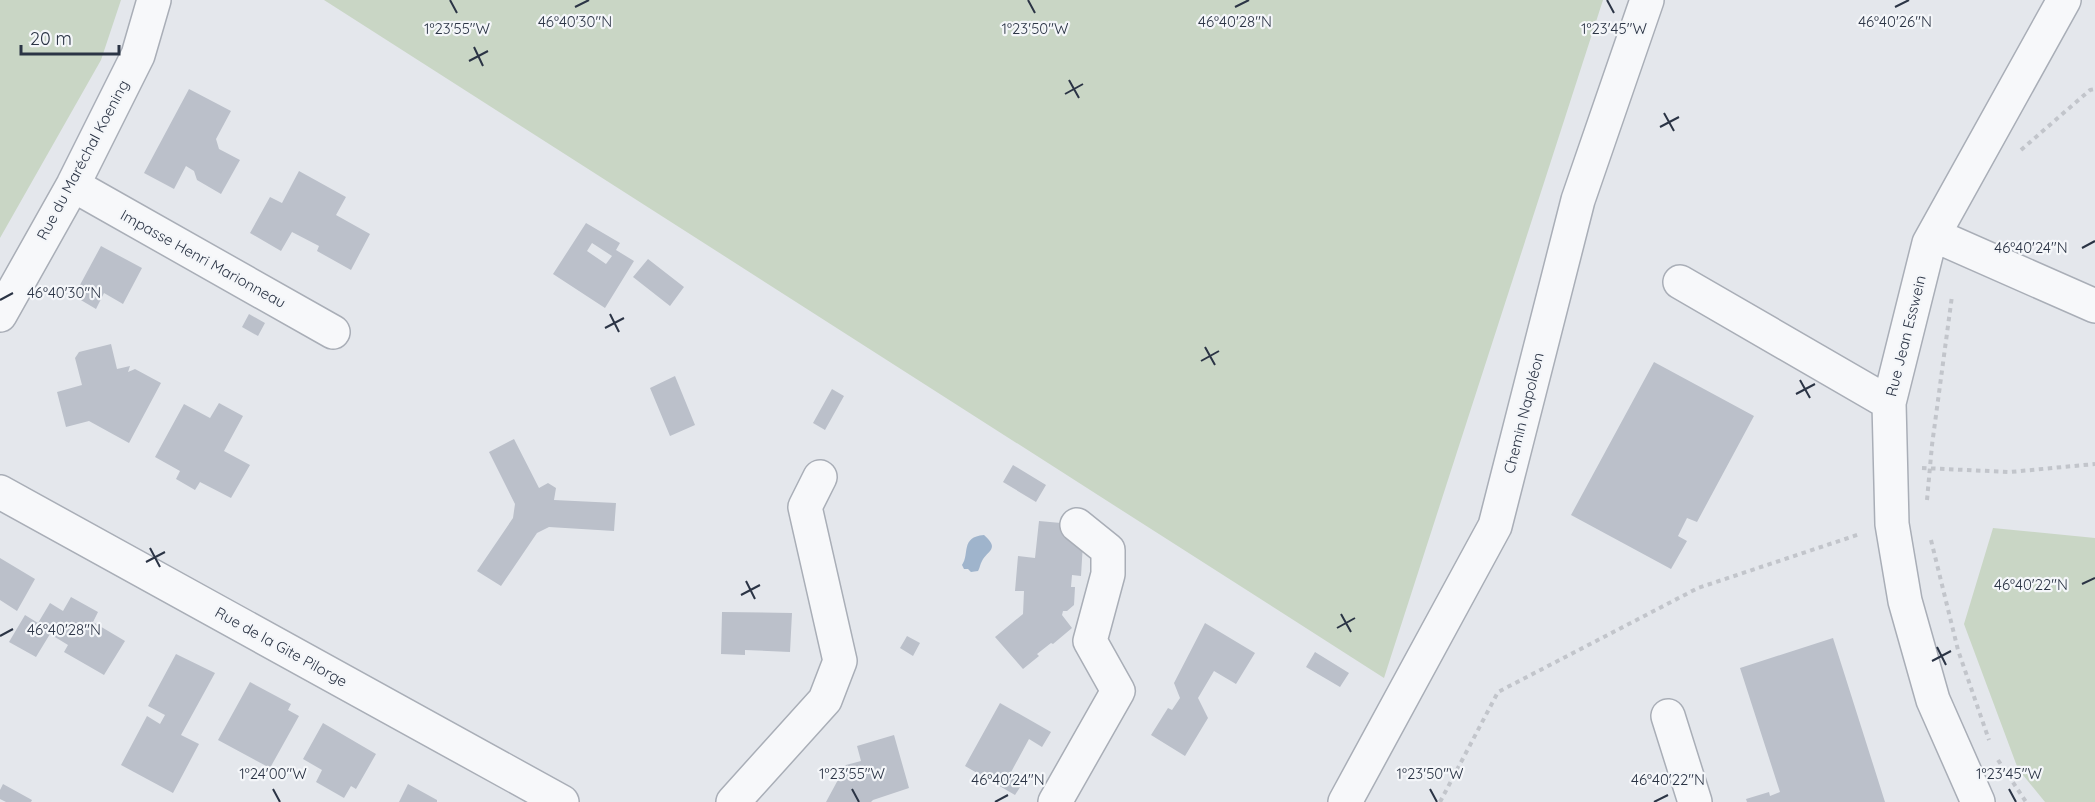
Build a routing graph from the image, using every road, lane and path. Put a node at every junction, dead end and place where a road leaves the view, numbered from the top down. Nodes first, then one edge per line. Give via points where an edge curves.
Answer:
1 (154, 0) edge
2 (1647, 0) edge
3 (2064, 0) edge
4 (2095, 89) edge
5 (2021, 144) dead end
6 (73, 185) junction
7 (1934, 235) junction
8 (1966, 249) junction
9 (1680, 282) dead end
10 (2095, 306) edge
11 (0, 315) edge
12 (333, 332) dead end
13 (1889, 403) junction
14 (2095, 464) edge
15 (1891, 466) junction
16 (1929, 468) junction
17 (820, 477) dead end
18 (0, 492) edge
19 (1927, 502) dead end
20 (1892, 524) junction
21 (1077, 525) dead end
22 (1929, 532) dead end
23 (1668, 716) dead end
24 (1991, 744) dead end
25 (1995, 755) dead end
26 (545, 798) edge
27 (733, 802) edge
28 (1055, 802) edge
29 (1346, 802) edge
30 (1440, 802) edge
31 (1695, 802) edge
32 (1978, 802) edge
33 (2026, 802) edge

1 - 6 street, Rue du Maréchal Koening via 138,55
2 - 29 street, Chemin Napoléon via 1578,200 1496,526
3 - 7 street, Rue Jean Esswein
4 - 5 path via 2016,154
6 - 11 street, Rue du Maréchal Koening
6 - 12 street, Impasse Henri Marionneau
7 - 8 street
7 - 13 street, Rue Jean Esswein
8 - 10 street
8 - 16 path via 1956,273
9 - 13 street
13 - 15 street, Rue Jean Esswein
14 - 16 path via 2010,472
15 - 16 path
15 - 20 street, Rue Jean Esswein
16 - 19 path
17 - 27 street via 805,507 840,661 825,700
18 - 26 street, Rue de la Gite Pilorge
20 - 30 path via 1698,588 1498,692
20 - 32 street, Rue Jean Esswein via 1905,601 1933,700
21 - 28 street via 1108,550 1108,574 1090,641 1118,691
22 - 24 path via 1958,650
23 - 31 street
25 - 33 path

